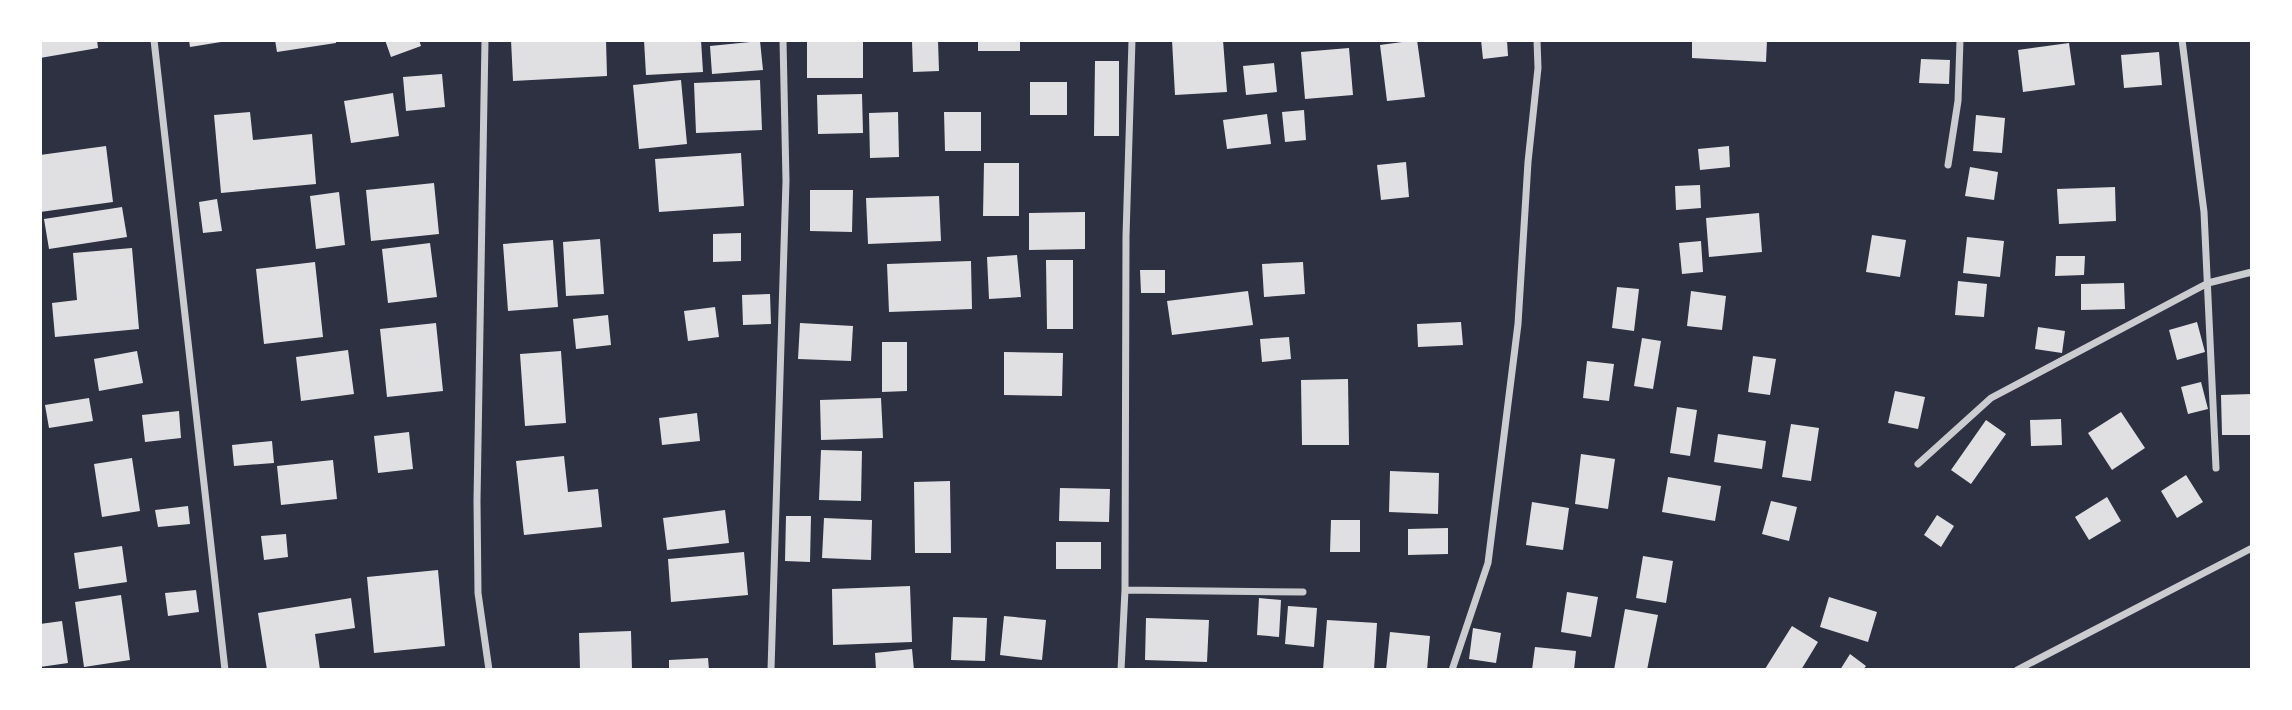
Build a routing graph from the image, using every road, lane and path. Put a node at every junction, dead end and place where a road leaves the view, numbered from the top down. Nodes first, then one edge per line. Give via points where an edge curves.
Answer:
1 (154, 40) edge
2 (485, 40) edge
3 (783, 40) edge
4 (1132, 40) edge
5 (1537, 40) edge
6 (1960, 40) edge
7 (2182, 40) edge
8 (1948, 165) dead end
9 (2252, 272) edge
10 (2207, 283) junction
11 (1918, 464) dead end
12 (2216, 468) dead end
13 (2252, 548) edge
14 (1125, 590) junction
15 (1303, 592) dead end
16 (225, 670) edge
17 (489, 670) edge
18 (771, 670) edge
19 (1121, 670) edge
20 (1452, 670) edge
21 (2017, 670) edge

1 - 16 street
2 - 17 street via 477,514 478,593
3 - 18 street via 786,181
4 - 14 street via 1126,236
5 - 20 street via 1518,324 1488,563
6 - 8 street via 1958,101
7 - 10 street via 2204,212
9 - 10 street
10 - 11 street via 1991,398
10 - 12 street
13 - 21 street
14 - 15 street
14 - 19 street

